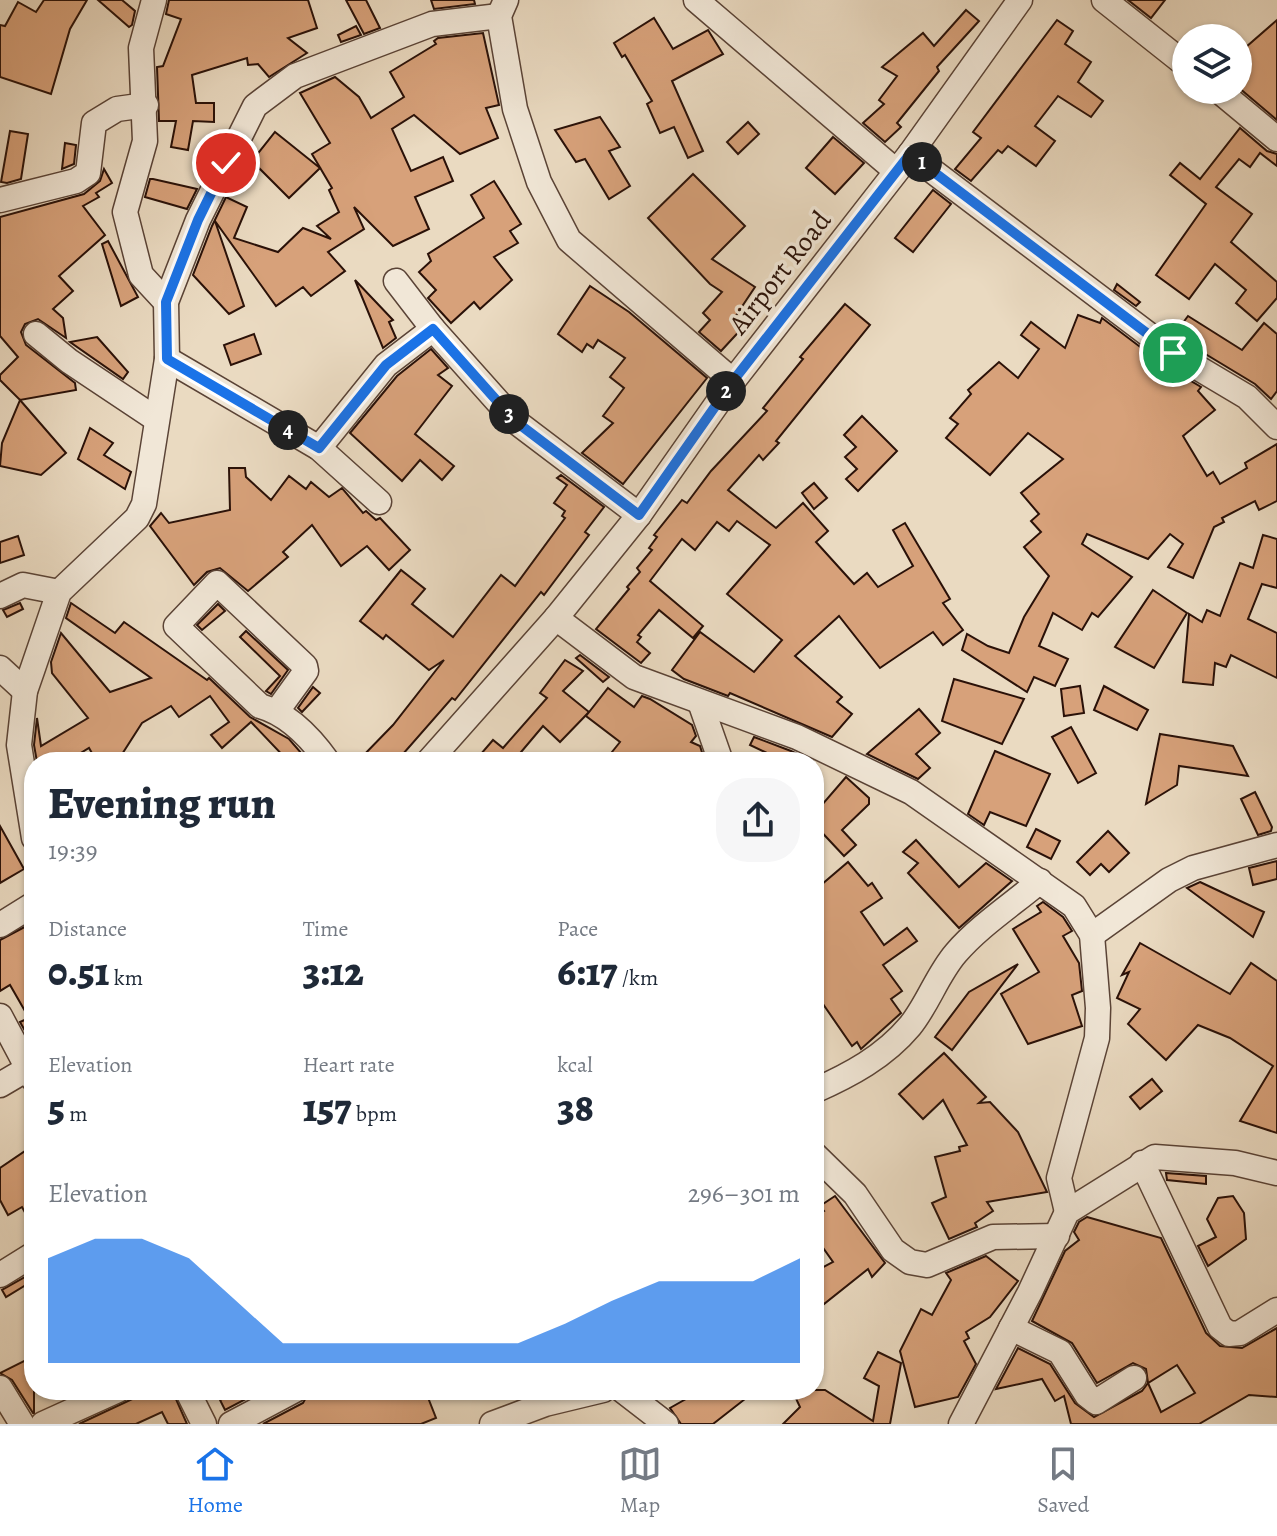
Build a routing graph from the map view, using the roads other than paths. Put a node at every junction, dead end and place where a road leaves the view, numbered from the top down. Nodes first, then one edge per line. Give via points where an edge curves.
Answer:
1 (154, 0) edge
2 (696, 0) edge
3 (1020, 0) edge
4 (1104, 0) edge
5 (502, 8) edge
6 (1172, 54) edge
7 (1235, 104) edge
8 (146, 105) junction
9 (1277, 139) edge
10 (903, 162) junction
11 (0, 200) edge
12 (396, 281) dead end
13 (166, 302) junction
14 (433, 329) junction
15 (36, 334) dead end
16 (167, 359) junction
17 (733, 381) junction
18 (156, 419) junction
19 (1277, 427) edge
20 (319, 448) junction
21 (379, 502) dead end
22 (639, 515) junction
23 (59, 592) junction
24 (0, 596) edge
25 (556, 618) junction
26 (0, 668) edge
27 (25, 691) junction
28 (700, 702) junction
29 (277, 711) junction
30 (321, 752) edge
31 (437, 752) edge
32 (718, 752) edge
33 (24, 776) edge
34 (1277, 845) edge
35 (1040, 881) junction
36 (24, 910) edge
37 (0, 925) edge
38 (1092, 935) junction
39 (0, 1016) edge
40 (24, 1057) edge
41 (24, 1074) edge
42 (0, 1085) edge
43 (824, 1087) edge
44 (1142, 1163) junction
45 (824, 1164) edge
46 (1277, 1173) edge
47 (1067, 1212) junction
48 (1057, 1236) junction
49 (24, 1267) edge
50 (0, 1275) edge
51 (1277, 1310) edge
52 (1011, 1328) junction
53 (1134, 1378) dead end
54 (0, 1388) edge
55 (92, 1400) edge
56 (192, 1400) edge
57 (276, 1400) edge
58 (561, 1400) edge
59 (635, 1400) edge
60 (22, 1424) edge
61 (43, 1424) edge
62 (204, 1424) edge
63 (231, 1424) edge
64 (492, 1424) edge
65 (666, 1424) edge
66 (961, 1424) edge

1 - 8 street via 141,48
2 - 10 street
3 - 10 street, Airport Road
4 - 6 street
5 - 13 street via 432,24 295,76 255,106 198,220
5 - 17 street via 515,109 539,182 569,240
7 - 9 street
8 - 11 street via 117,109 94,123 88,173 76,181
8 - 13 street via 145,141 125,212 141,275
10 - 17 street, Airport Road
10 - 19 street via 1173,353 1247,397
12 - 14 street
13 - 16 street
14 - 20 street via 386,365
14 - 22 street via 515,421
15 - 18 street
16 - 18 street
16 - 20 street
17 - 22 street, Airport Road
18 - 23 street via 144,504 137,518
20 - 21 street
22 - 25 street, Airport Road
23 - 24 street via 23,585
23 - 27 street
25 - 28 street via 634,677
25 - 31 street, Airport Road
26 - 27 street
27 - 33 street via 19,745
28 - 32 street
28 - 35 street via 797,737 911,792
29 - 29 street via 260,706 176,626 217,583 305,666
29 - 30 street
34 - 38 street via 1193,868
35 - 38 street via 1074,906
35 - 43 street via 959,949 911,1025 886,1050
36 - 37 street
38 - 47 street via 1097,1038 1059,1178
39 - 40 street
41 - 42 street
44 - 46 street via 1166,1155
44 - 47 street
44 - 51 street via 1220,1327 1229,1334 1240,1333
45 - 48 street via 855,1194 893,1250 910,1262 927,1265 993,1237
47 - 48 street
48 - 52 street
49 - 50 street
52 - 53 street via 1060,1352 1096,1402
52 - 66 street
54 - 60 street
55 - 61 street
56 - 62 street
57 - 63 street
58 - 64 street
59 - 65 street

